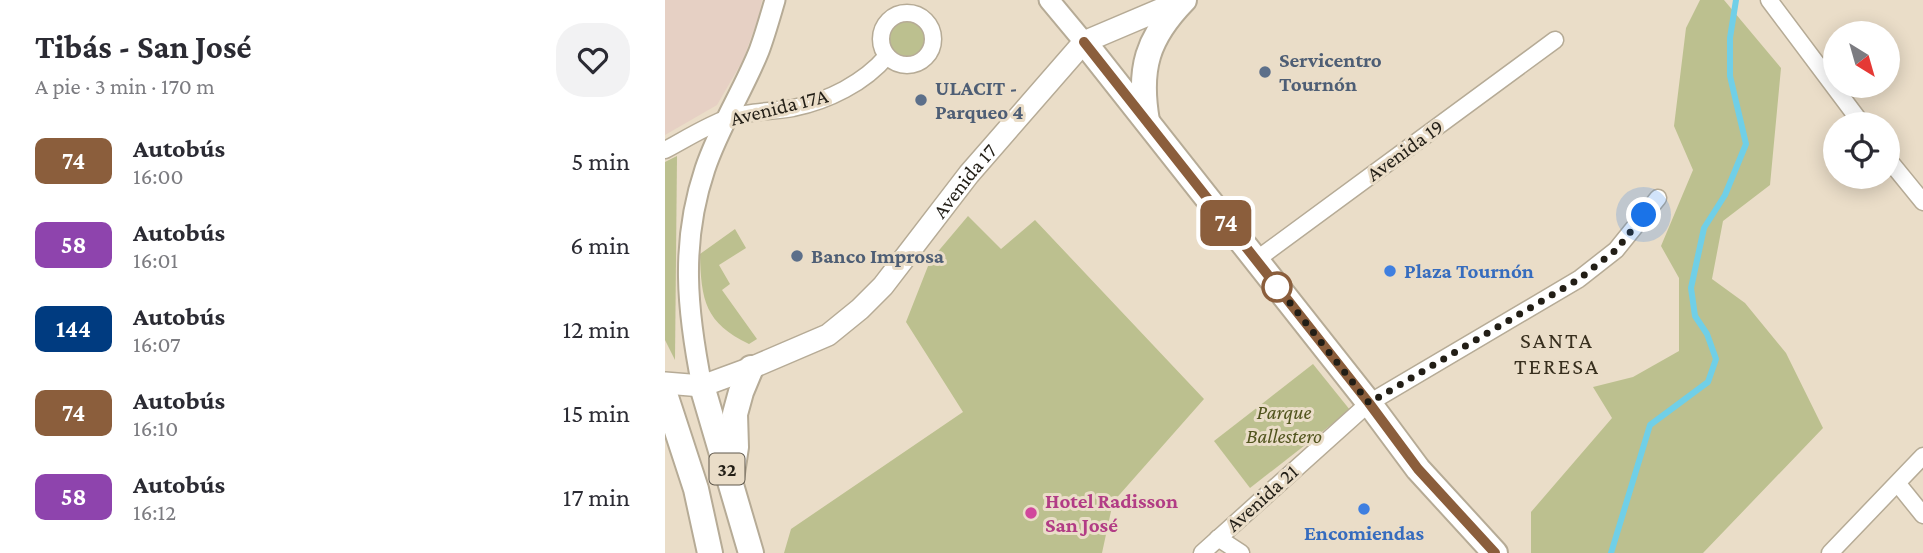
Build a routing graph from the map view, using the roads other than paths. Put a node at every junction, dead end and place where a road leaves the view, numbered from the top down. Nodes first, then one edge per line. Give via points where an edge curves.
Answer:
1 (775, 0) edge
2 (1049, 0) edge
3 (1183, 0) edge
4 (1769, 0) edge
5 (1555, 40) dead end
6 (1084, 42) junction
7 (887, 56) dead end
8 (1853, 112) edge
9 (724, 119) junction
10 (1147, 122) junction
11 (665, 150) edge
12 (1900, 174) edge
13 (1658, 198) dead end
14 (1923, 202) edge
15 (1256, 260) junction
16 (751, 368) junction
17 (665, 383) edge
18 (702, 386) junction
19 (665, 394) edge
20 (1369, 403) junction
21 (1923, 456) edge
22 (730, 481) junction
23 (1898, 484) junction
24 (1923, 515) edge
25 (1219, 538) junction
26 (708, 551) edge
27 (751, 553) edge
28 (1202, 553) edge
29 (1241, 553) edge
30 (1495, 553) edge
31 (1830, 553) edge

1 - 9 street via 759,52
2 - 6 street
3 - 6 main road, Avenida 17
3 - 10 main road via 1151,43 1142,95
4 - 8 street
5 - 15 street, Avenida 19
6 - 10 main road
6 - 16 main road, Avenida 17 via 860,309 828,335
7 - 9 street, Avenida 17A via 867,76 816,102
9 - 11 street, Avenida 17A
9 - 18 street via 705,169 689,248 688,304
10 - 15 main road
12 - 14 street
13 - 20 street, Avenida 21 via 1616,250 1579,279
15 - 20 main road
16 - 18 main road, Avenida 17
16 - 22 main road via 736,414
17 - 18 main road
18 - 22 main road, 32
19 - 26 main road, 32 via 696,489
20 - 25 street, Avenida 21
20 - 30 main road via 1418,469
21 - 23 street
22 - 27 main road, 32
23 - 24 street
23 - 31 street
25 - 28 street, Avenida 21
25 - 29 street

